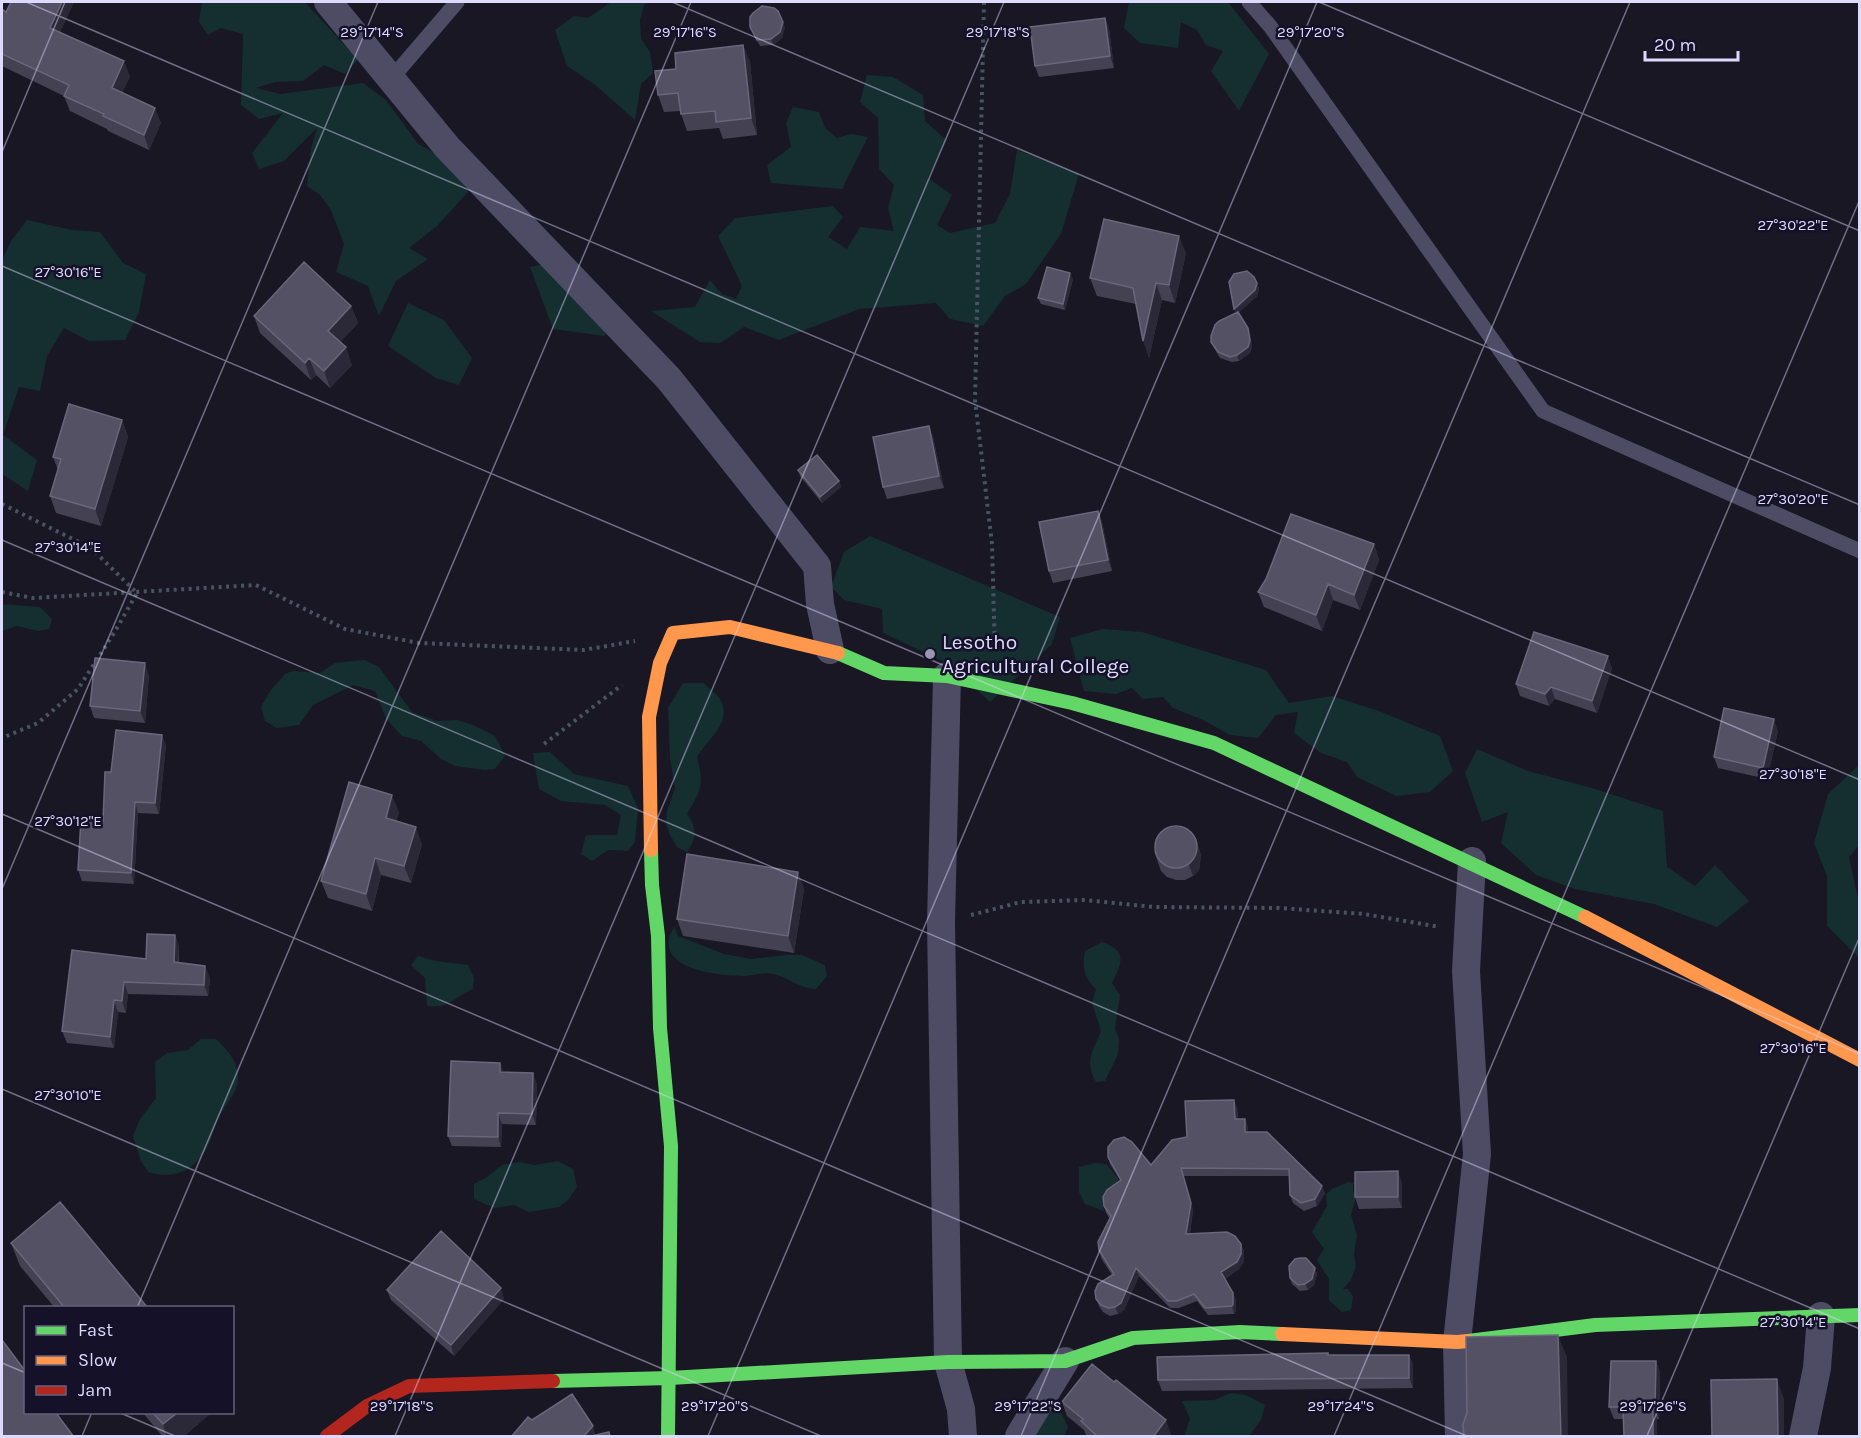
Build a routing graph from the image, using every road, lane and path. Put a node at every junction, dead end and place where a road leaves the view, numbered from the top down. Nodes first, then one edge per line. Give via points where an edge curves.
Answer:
1 (327, 2) edge
2 (456, 2) edge
3 (984, 2) edge
4 (1249, 2) edge
5 (391, 79) junction
6 (2, 504) edge
7 (1860, 551) edge
8 (2, 592) edge
9 (137, 593) junction
10 (673, 633) junction
11 (830, 650) junction
12 (947, 676) junction
13 (629, 680) dead end
14 (996, 687) junction
15 (2, 738) edge
16 (544, 744) dead end
17 (1472, 861) junction
18 (941, 922) junction
19 (1468, 931) junction
20 (1860, 1060) edge
21 (1860, 1315) edge
22 (1821, 1316) junction
23 (1457, 1342) junction
24 (1065, 1361) junction
25 (948, 1362) junction
26 (670, 1378) junction
27 (327, 1437) edge
28 (669, 1437) edge
29 (963, 1437) edge
30 (1019, 1437) edge
31 (1459, 1437) edge
32 (1803, 1437) edge

1 - 5 street
2 - 5 lane
3 - 14 path via 975,400 992,544
4 - 7 lane via 1543,411
5 - 11 street via 447,147 669,379 817,566
6 - 9 path via 91,548
8 - 9 path via 33,598
9 - 10 path via 256,585 345,629 419,643 584,650
9 - 15 path via 78,689 38,723
10 - 11 street via 730,627
10 - 26 street via 660,663 649,717 652,885 671,1146
11 - 12 street via 884,673
12 - 14 street
12 - 18 street
13 - 16 path
14 - 17 street via 1214,743
17 - 19 street
17 - 20 street
18 - 19 path via 1020,902 1085,900 1154,907 1279,908 1364,914
18 - 25 street
19 - 23 street via 1466,971 1477,1154
21 - 22 street
22 - 23 street via 1595,1325
22 - 32 street via 1817,1368
23 - 24 street via 1240,1332 1133,1338
23 - 31 street
24 - 25 street
24 - 30 street
25 - 26 street
25 - 29 street via 961,1410
26 - 27 street via 409,1386 367,1406
26 - 28 street

